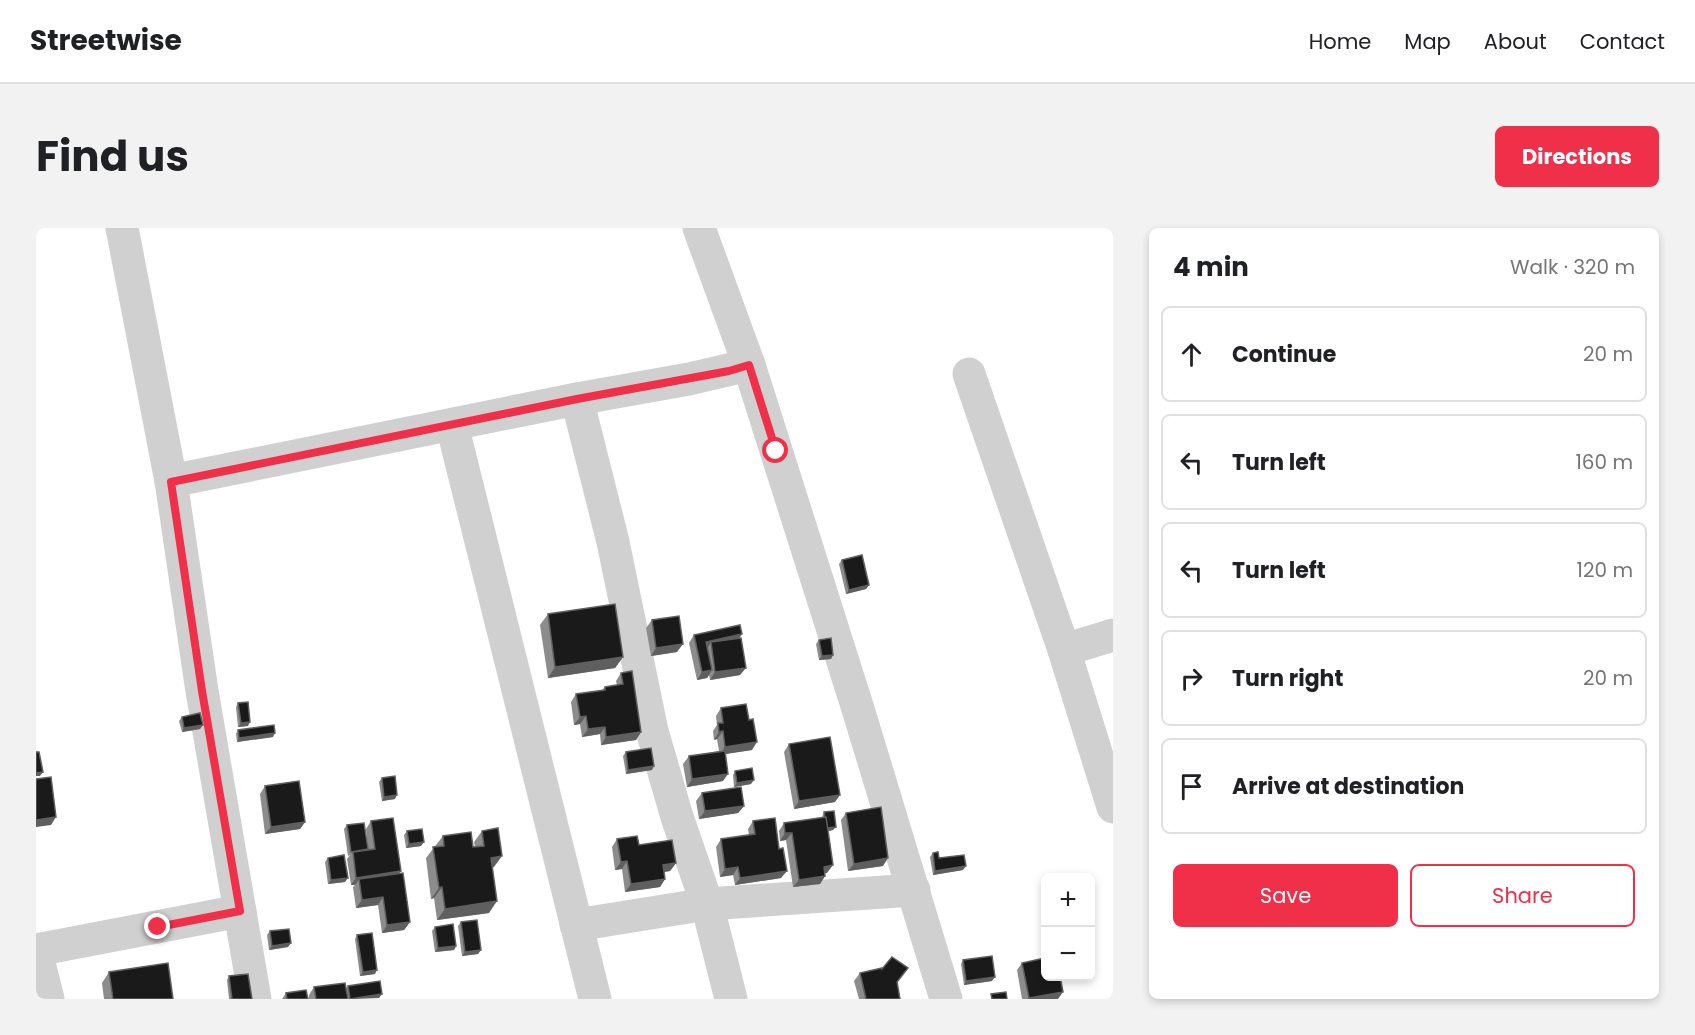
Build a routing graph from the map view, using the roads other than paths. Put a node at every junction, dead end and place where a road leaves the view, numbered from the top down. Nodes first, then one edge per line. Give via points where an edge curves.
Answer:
1 (122, 228) edge
2 (699, 228) edge
3 (749, 365) junction
4 (969, 374) dead end
5 (577, 399) junction
6 (452, 425) junction
7 (171, 482) junction
8 (1113, 635) edge
9 (1064, 650) junction
10 (1113, 807) edge
11 (914, 890) junction
12 (707, 904) junction
13 (240, 911) junction
14 (576, 925) junction
15 (36, 950) edge
16 (48, 999) edge
17 (255, 999) edge
18 (595, 999) edge
19 (731, 999) edge
20 (946, 999) edge

1 - 7 street
2 - 3 street
3 - 5 street
3 - 11 street
4 - 9 street
5 - 6 street
5 - 12 street via 613,542 652,731
6 - 7 street
6 - 14 street
7 - 13 street
8 - 9 street
9 - 10 street
11 - 12 street
11 - 20 street
12 - 14 street
12 - 19 street
13 - 15 street
13 - 17 street
14 - 18 street
15 - 16 street

